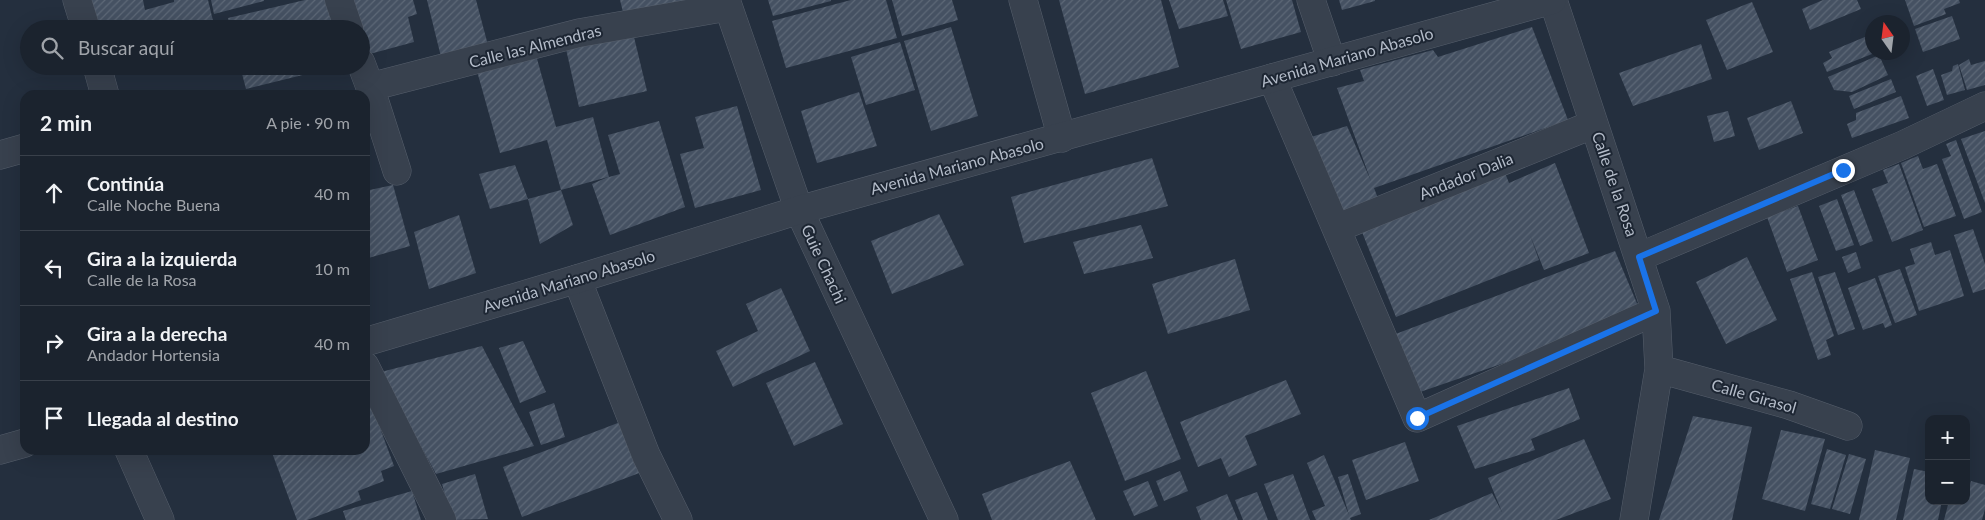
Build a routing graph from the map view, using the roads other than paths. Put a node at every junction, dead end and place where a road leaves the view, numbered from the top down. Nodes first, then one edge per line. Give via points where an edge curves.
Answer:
1 (77, 0) edge
2 (339, 0) edge
3 (1023, 0) edge
4 (1311, 0) edge
5 (1552, 0) edge
6 (727, 3) edge
7 (83, 20) edge
8 (347, 20) edge
9 (1332, 62) junction
10 (370, 74) edge
11 (99, 75) edge
12 (366, 75) edge
13 (1272, 78) junction
14 (104, 90) edge
15 (1985, 106) edge
16 (1594, 124) junction
17 (1062, 138) junction
18 (20, 149) edge
19 (0, 155) edge
20 (397, 171) dead end
21 (799, 210) junction
22 (1337, 228) junction
23 (1639, 257) junction
24 (577, 279) junction
25 (1656, 311) junction
26 (370, 341) edge
27 (1659, 369) junction
28 (370, 376) edge
29 (1848, 426) dead end
30 (20, 444) edge
31 (0, 450) edge
32 (131, 455) edge
33 (160, 520) edge
34 (442, 520) edge
35 (678, 520) edge
36 (944, 520) edge
37 (1634, 520) edge

1 - 7 street
2 - 8 street
3 - 17 street
4 - 9 street
5 - 9 street, Avenida Mariano Abasolo
5 - 16 street, Calle de la Rosa
6 - 10 street, Calle las Almendras
6 - 21 street, Guie Chachi
9 - 13 street, Avenida Mariano Abasolo
11 - 14 street
12 - 20 street
13 - 17 street, Avenida Mariano Abasolo
13 - 22 street
15 - 23 street via 1902,145
16 - 22 street, Andador Dalia
16 - 23 street, Calle de la Rosa
17 - 21 street, Avenida Mariano Abasolo
18 - 19 street
21 - 24 street, Avenida Mariano Abasolo
21 - 36 street, Guie Chachi
22 - 25 street via 1417,418
23 - 25 street, Calle de la Rosa
24 - 26 street, Avenida Mariano Abasolo
24 - 35 street via 646,455
25 - 27 street, Calle de la Rosa
27 - 29 street, Calle Girasol via 1789,405
27 - 37 street, Calle de la Rosa
28 - 34 street
30 - 31 street
32 - 33 street

